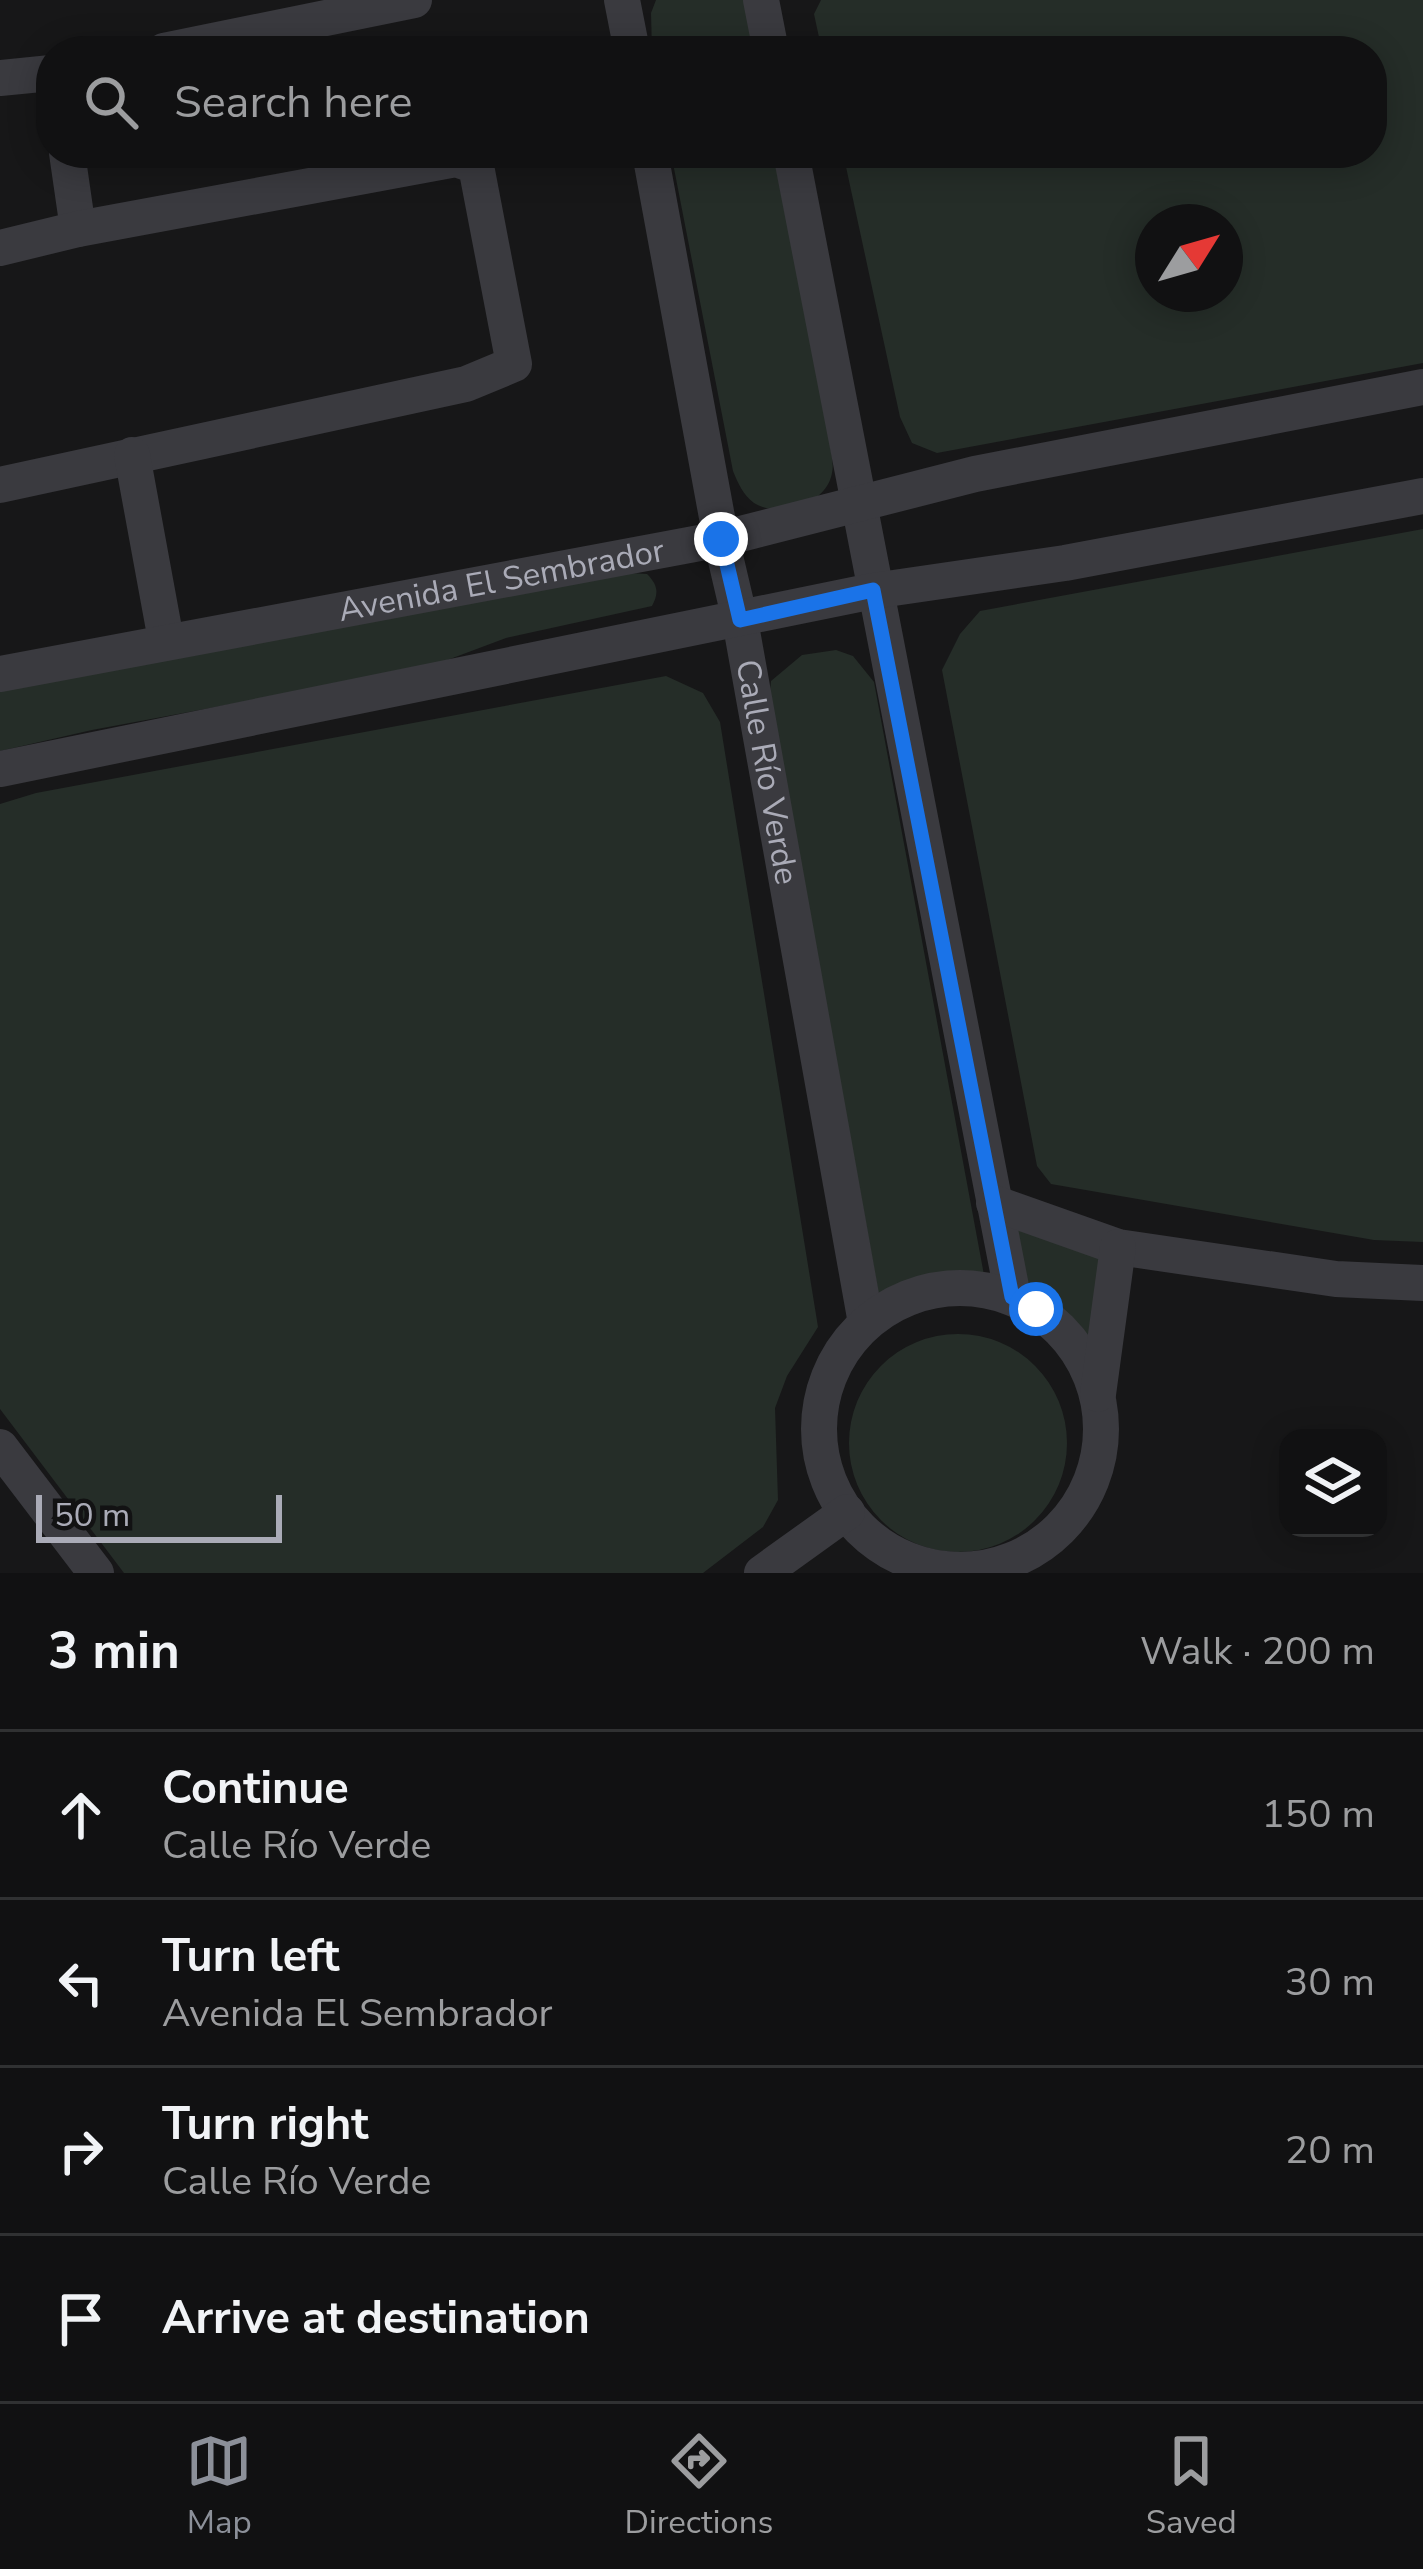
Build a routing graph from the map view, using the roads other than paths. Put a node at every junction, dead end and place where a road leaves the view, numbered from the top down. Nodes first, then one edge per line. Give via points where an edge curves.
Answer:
1 (414, 0) edge
2 (622, 0) edge
3 (761, 0) edge
4 (238, 36) edge
5 (629, 36) edge
6 (768, 36) edge
7 (36, 75) edge
8 (0, 78) edge
9 (69, 168) edge
10 (407, 168) edge
11 (476, 168) edge
12 (653, 168) edge
13 (794, 168) edge
14 (78, 229) junction
15 (0, 248) edge
16 (1423, 387) edge
17 (132, 455) junction
18 (0, 485) edge
19 (1423, 496) edge
20 (861, 502) junction
21 (721, 539) junction
22 (873, 590) junction
23 (740, 620) junction
24 (166, 640) junction
25 (0, 674) edge
26 (0, 770) edge
27 (994, 1203) junction
28 (1118, 1247) junction
29 (1423, 1283) edge
30 (1012, 1297) junction
31 (866, 1322) junction
32 (1097, 1397) junction
33 (0, 1447) edge
34 (847, 1512) junction
35 (96, 1573) edge
36 (763, 1573) edge

1 - 4 street
2 - 5 street
3 - 6 street
7 - 8 street
9 - 14 street
10 - 14 street
11 - 17 street via 514,364 466,384
12 - 21 street, Calle Río Verde
13 - 20 street
14 - 15 street
16 - 20 street, Avenida El Sembrador
17 - 18 street
17 - 24 street
19 - 22 street
20 - 21 street, Avenida El Sembrador
20 - 22 street
21 - 23 street, Calle Río Verde
21 - 24 street, Avenida El Sembrador
22 - 23 street
22 - 27 street
23 - 26 street
23 - 31 street, Calle Río Verde
24 - 25 street, Avenida El Sembrador
27 - 28 street
27 - 30 street
28 - 29 street via 1336,1280
28 - 32 street
30 - 31 street via 936,1289
30 - 32 street via 1074,1345
31 - 34 street via 835,1363 820,1413 824,1465
32 - 34 street via 1101,1444 1086,1493 1055,1534 1010,1561 959,1570 908,1560
33 - 35 street
34 - 36 street

